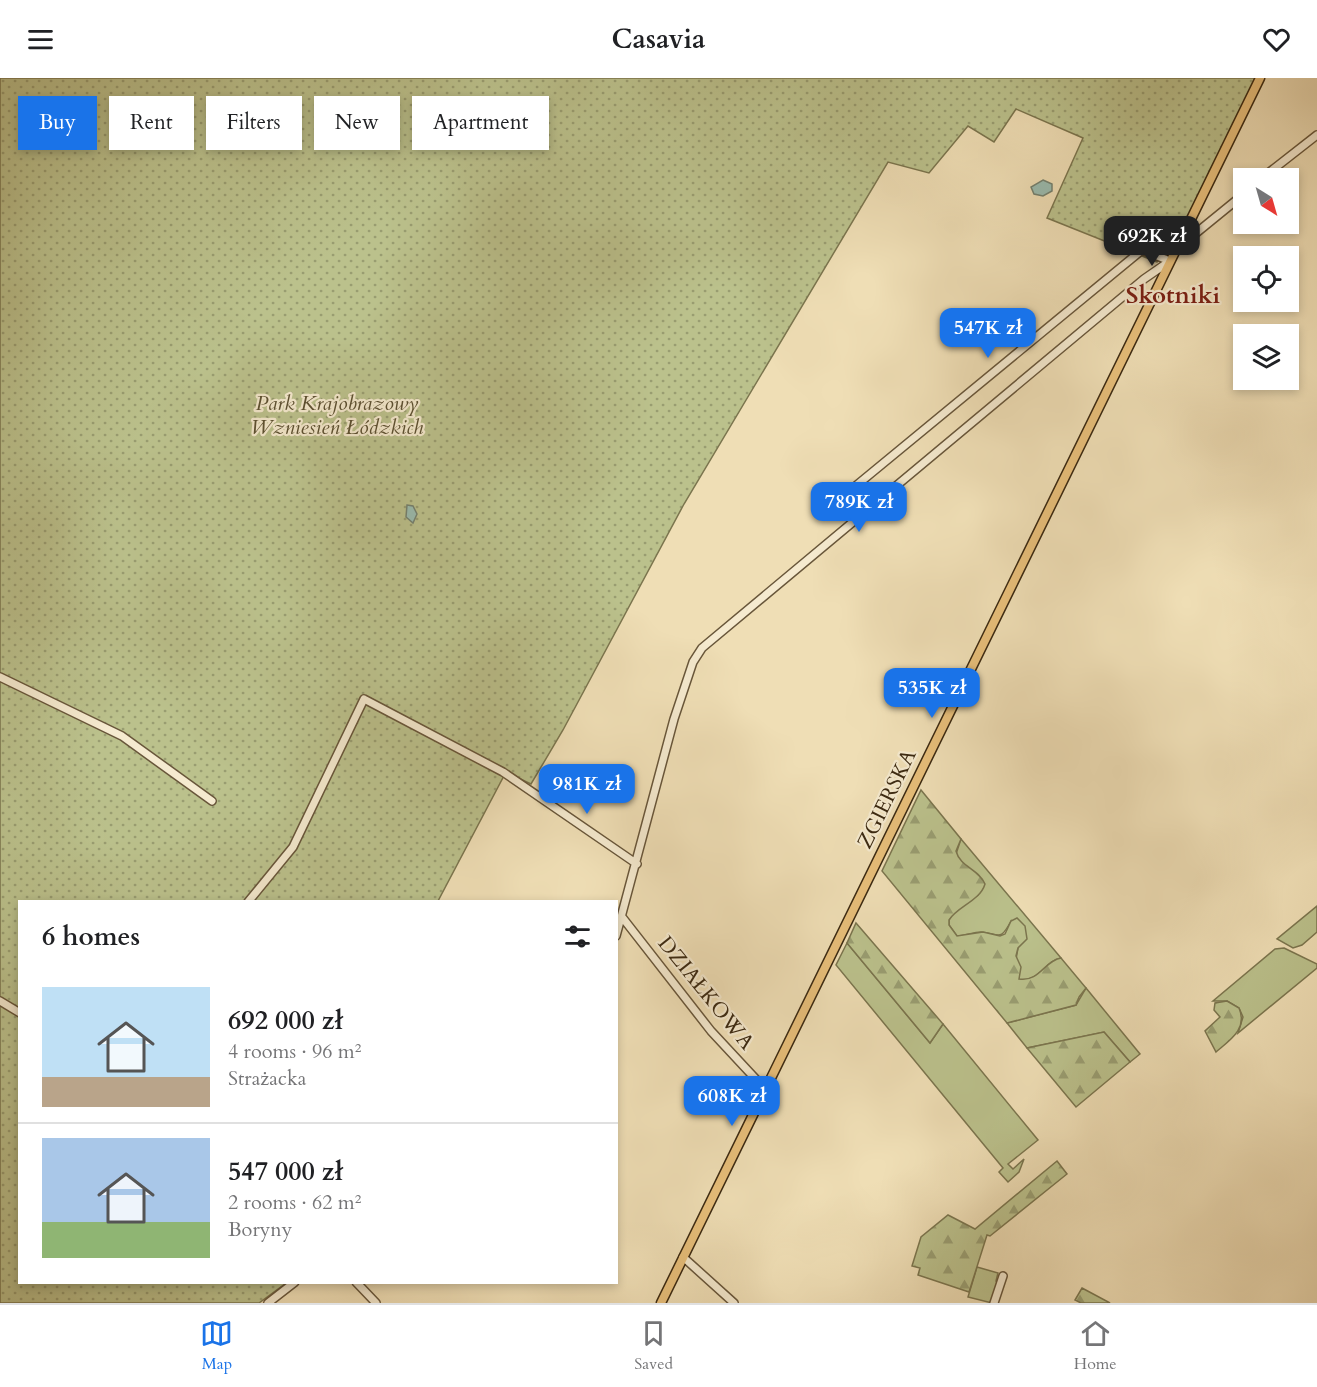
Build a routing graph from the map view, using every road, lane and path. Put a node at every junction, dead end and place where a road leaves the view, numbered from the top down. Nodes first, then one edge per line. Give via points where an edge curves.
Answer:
1 (1260, 78) edge
2 (1317, 135) edge
3 (1275, 168) edge
4 (1233, 203) edge
5 (1179, 244) junction
6 (1170, 261) junction
7 (852, 489) dead end
8 (0, 677) edge
9 (212, 801) dead end
10 (637, 864) junction
11 (250, 900) edge
12 (622, 917) junction
13 (618, 930) edge
14 (0, 1001) edge
15 (18, 1012) edge
16 (765, 1089) junction
17 (683, 1257) junction
18 (1003, 1276) dead end
19 (292, 1284) edge
20 (358, 1284) edge
21 (268, 1303) edge
22 (376, 1303) edge
23 (661, 1303) edge
24 (734, 1303) edge
25 (994, 1303) edge

1 - 5 main road, ZGIERSKA
2 - 3 street
4 - 5 street
5 - 6 main road, ZGIERSKA
6 - 7 street via 1142,250
6 - 10 street via 702,648 693,662 674,719
6 - 16 main road, ZGIERSKA
8 - 9 street via 122,736
10 - 11 street via 503,772 364,699 292,847
10 - 12 street
12 - 13 street
12 - 16 street, DZIAŁKOWA via 711,1031
14 - 15 street
16 - 17 main road, ZGIERSKA
17 - 23 main road, ZGIERSKA
17 - 24 street
18 - 25 street
19 - 21 street
20 - 22 street

